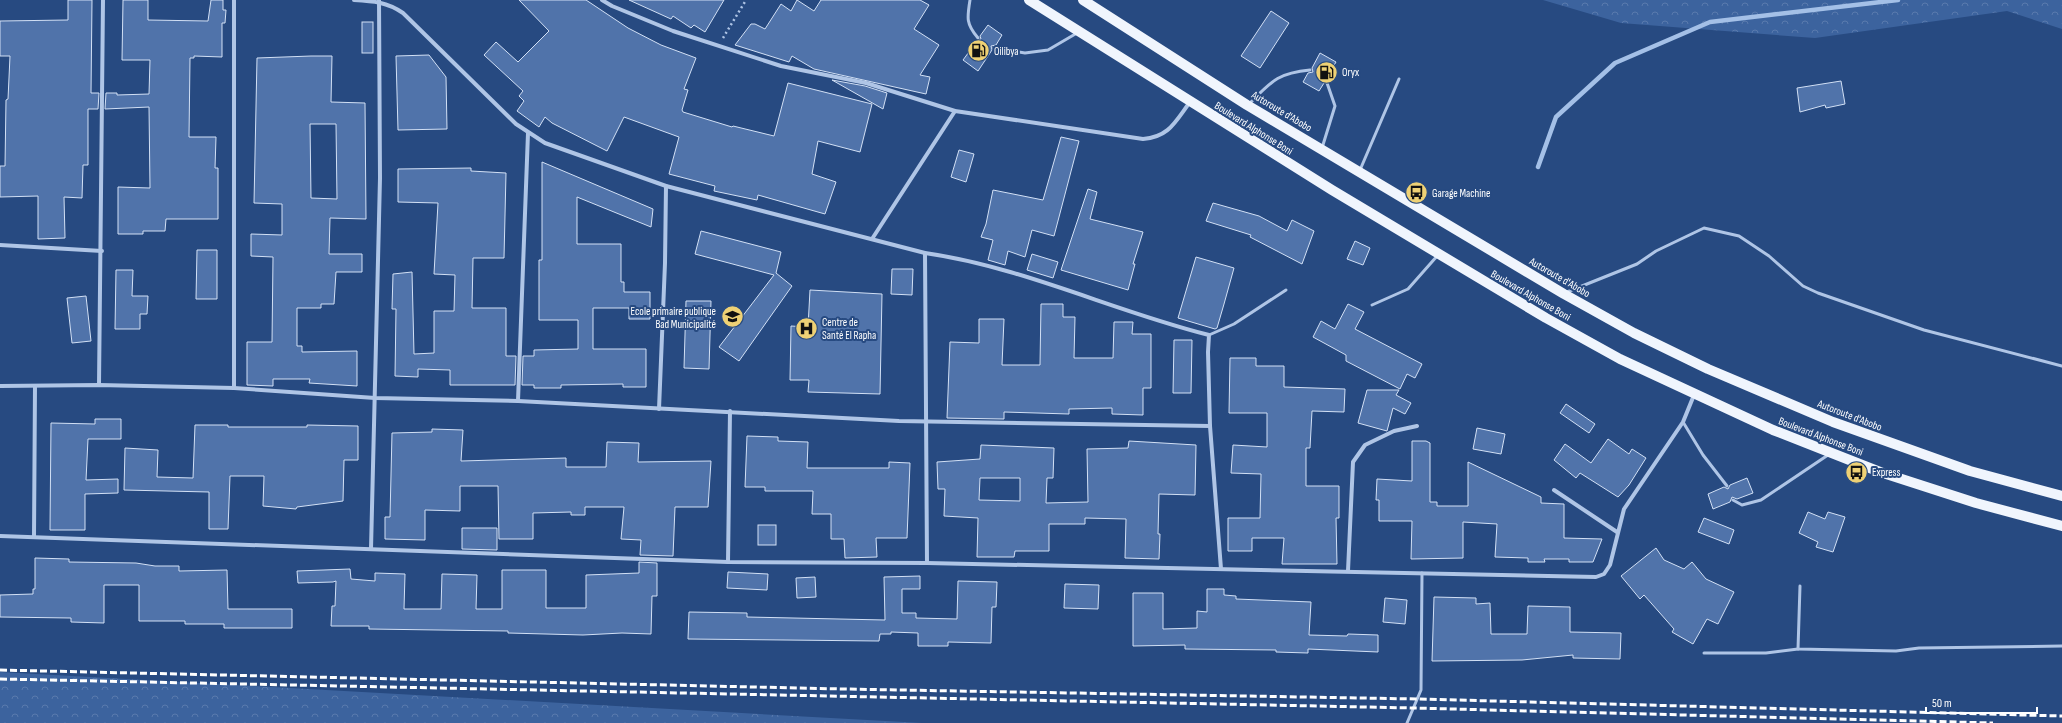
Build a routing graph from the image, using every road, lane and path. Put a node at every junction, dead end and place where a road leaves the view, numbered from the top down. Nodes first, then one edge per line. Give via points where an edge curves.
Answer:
1 (103, 0) edge
2 (234, 0) edge
3 (354, 0) edge
4 (379, 0) edge
5 (602, 0) edge
6 (746, 0) edge
7 (970, 0) edge
8 (1029, 0) edge
9 (1084, 0) edge
10 (1079, 32) junction
11 (978, 38) dead end
12 (718, 46) junction
13 (994, 48) dead end
14 (1310, 70) dead end
15 (1399, 79) dead end
16 (1326, 80) dead end
17 (1190, 102) junction
18 (1247, 105) junction
19 (955, 111) junction
20 (528, 133) junction
21 (1322, 150) junction
22 (1359, 172) junction
23 (666, 186) junction
24 (872, 239) junction
25 (0, 245) edge
26 (102, 251) junction
27 (925, 253) junction
28 (1439, 254) junction
29 (1286, 290) dead end
30 (1564, 294) junction
31 (1372, 305) dead end
32 (1209, 335) junction
33 (2062, 366) edge
34 (0, 386) edge
35 (35, 386) junction
36 (99, 386) junction
37 (234, 388) junction
38 (1694, 395) junction
39 (375, 398) junction
40 (518, 401) junction
41 (659, 410) junction
42 (730, 411) junction
43 (925, 420) junction
44 (1683, 422) junction
45 (1210, 426) junction
46 (1417, 426) dead end
47 (1830, 453) junction
48 (1728, 486) dead end
49 (1554, 490) dead end
50 (2062, 496) edge
51 (1733, 500) dead end
52 (2062, 526) edge
53 (1617, 532) junction
54 (0, 536) edge
55 (34, 537) junction
56 (371, 549) junction
57 (728, 562) junction
58 (927, 563) junction
59 (1221, 569) junction
60 (1348, 571) junction
61 (1422, 573) junction
62 (1800, 586) dead end
63 (2062, 646) edge
64 (1798, 649) junction
65 (1704, 653) dead end
66 (1407, 723) edge

1 - 26 street
2 - 37 street
3 - 4 street
4 - 20 street via 403,13
4 - 39 street via 380,178
5 - 12 street via 673,31
6 - 12 path
7 - 11 lane via 970,28
8 - 10 main road, Boulevard Alphonse Boni
9 - 18 main road, Autoroute d'Abobo
10 - 13 lane via 1048,50 1024,53
10 - 17 main road, Boulevard Alphonse Boni
12 - 19 street via 781,66 866,83
14 - 18 lane via 1274,78
15 - 22 lane
16 - 21 lane via 1335,106
17 - 19 street via 1167,132 1157,138 1143,139
17 - 28 main road, Boulevard Alphonse Boni
18 - 21 main road, Autoroute d'Abobo
19 - 24 street
20 - 23 street via 563,150
20 - 40 street
21 - 22 main road, Autoroute d'Abobo
22 - 30 main road, Autoroute d'Abobo
23 - 24 street
23 - 41 street
24 - 27 street
25 - 26 street
26 - 36 street
27 - 32 street via 991,266
27 - 43 street
28 - 31 lane via 1408,289
28 - 38 main road, Boulevard Alphonse Boni via 1620,359
29 - 32 lane via 1234,324
30 - 33 lane via 1637,264 1656,251 1704,228 1739,236 1769,256 1803,286 1818,293 1924,330
30 - 50 main road, Autoroute d'Abobo via 1634,333 1784,402 1854,430 1970,470
32 - 45 street
34 - 35 street
35 - 36 street
35 - 55 street
36 - 37 street
37 - 39 street
38 - 44 street
38 - 47 main road, Boulevard Alphonse Boni
39 - 40 street
39 - 56 street
40 - 41 street
41 - 42 street
42 - 43 street via 899,421
42 - 57 street
43 - 45 street
43 - 58 street
44 - 48 lane via 1703,455
44 - 53 street via 1624,509
45 - 59 street
46 - 60 street via 1394,432 1365,445 1353,462
47 - 51 lane via 1761,500 1742,505
47 - 52 main road, Boulevard Alphonse Boni via 1938,491
49 - 53 street
53 - 61 street via 1610,565 1604,574 1596,577
54 - 55 street
55 - 56 street
56 - 57 street
57 - 58 street
58 - 59 street
59 - 60 street
60 - 61 street
61 - 66 lane via 1421,690
62 - 64 lane
63 - 64 lane via 1954,647 1896,651
64 - 65 lane via 1766,653

